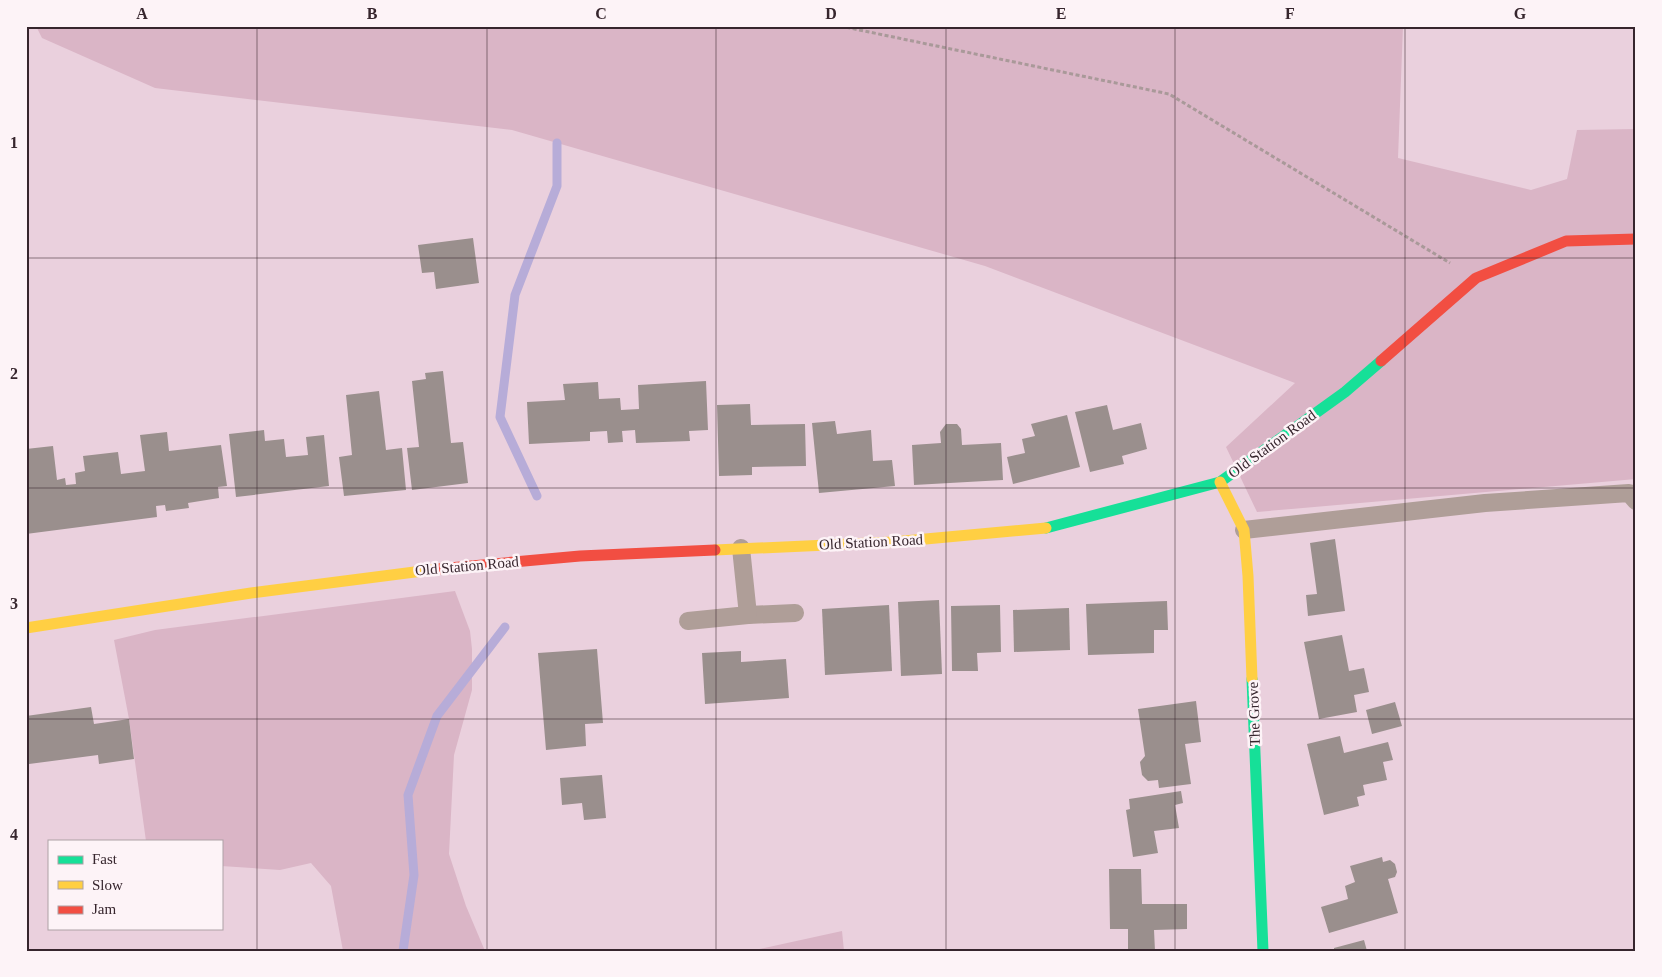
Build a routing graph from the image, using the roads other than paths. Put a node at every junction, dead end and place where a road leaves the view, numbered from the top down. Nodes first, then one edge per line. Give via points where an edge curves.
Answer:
1 (1636, 239) edge
2 (1220, 482) junction
3 (1636, 501) edge
4 (1244, 530) junction
5 (742, 548) junction
6 (795, 613) dead end
7 (748, 615) junction
8 (688, 621) dead end
9 (26, 628) edge
10 (1263, 951) edge

1 - 2 street, Old Station Road via 1566,241 1476,278 1345,392
2 - 4 street, The Grove
2 - 5 street, Old Station Road via 1050,528 893,542
3 - 4 lane via 1629,493 1486,503
4 - 10 street, The Grove
5 - 7 lane
5 - 9 street, Old Station Road via 580,556 414,571
6 - 7 lane
7 - 8 lane

